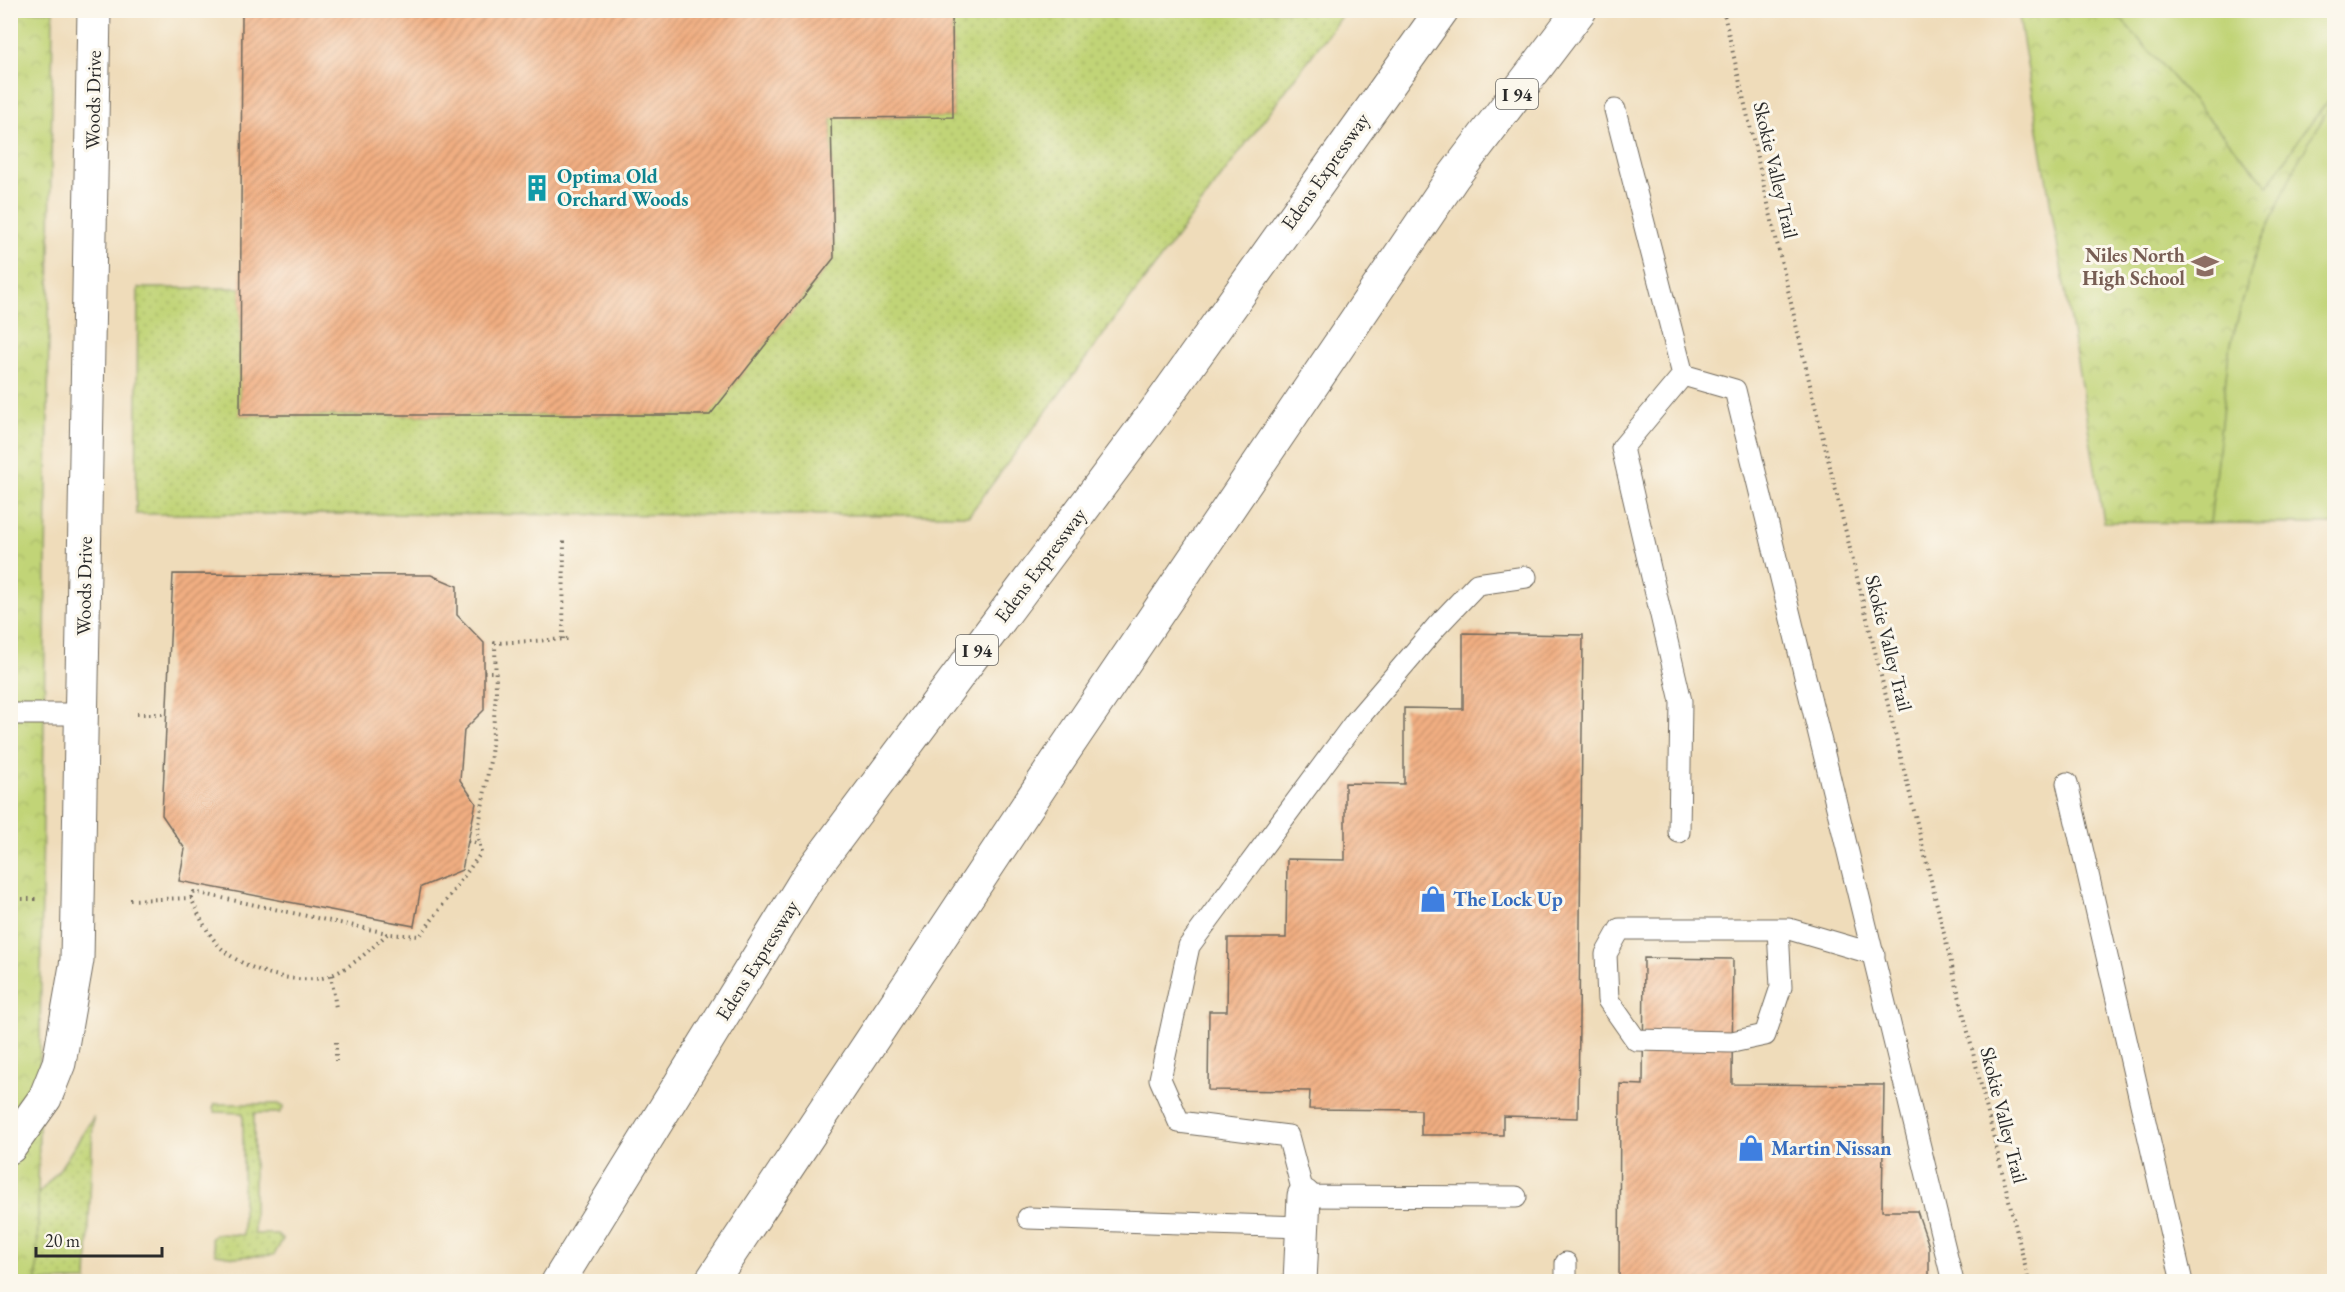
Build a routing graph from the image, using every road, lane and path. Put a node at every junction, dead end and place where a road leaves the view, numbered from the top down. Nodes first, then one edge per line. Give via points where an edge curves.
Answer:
1 (94, 10) edge
2 (1442, 10) edge
3 (1580, 10) edge
4 (1724, 10) edge
5 (1614, 110) dead end
6 (1683, 375) junction
7 (564, 537) dead end
8 (1526, 577) dead end
9 (484, 672) dead end
10 (496, 672) junction
11 (10, 714) edge
12 (81, 714) junction
13 (137, 714) dead end
14 (167, 714) dead end
15 (2067, 783) dead end
16 (1679, 832) dead end
17 (468, 841) dead end
18 (480, 844) junction
19 (191, 898) junction
20 (10, 899) edge
21 (36, 899) dead end
22 (130, 900) dead end
23 (1778, 929) junction
24 (387, 933) junction
25 (1874, 954) junction
26 (331, 975) junction
27 (336, 1008) dead end
28 (336, 1042) dead end
29 (336, 1061) dead end
30 (10, 1147) edge
31 (1516, 1197) dead end
32 (1304, 1212) junction
33 (1028, 1218) dead end
34 (558, 1281) edge
35 (711, 1281) edge
36 (1300, 1281) edge
37 (1953, 1281) edge
38 (2030, 1281) edge
39 (2182, 1281) edge

1 - 12 main road, Woods Drive
2 - 34 main road, Edens Expressway / I 94 via 1158,408 810,875
3 - 35 main road, I 94 via 1453,177 1057,760
4 - 38 path, Skokie Valley Trail via 1817,412
5 - 6 lane
6 - 16 lane via 1622,447 1681,701
6 - 25 lane via 1735,390
7 - 10 path via 566,639 495,643
8 - 32 lane via 1477,584 1437,626 1355,722 1189,946 1160,1079 1179,1122 1288,1136
9 - 10 path
10 - 18 path via 491,755 478,831
11 - 12 lane
12 - 30 main road, Woods Drive via 77,960 67,1025 59,1063 45,1098
13 - 14 path
15 - 39 lane
17 - 18 path
18 - 24 path via 481,853 420,936
19 - 22 path
19 - 24 path via 194,892
19 - 26 path via 202,924 220,947 244,963 278,977 300,980
20 - 21 path
23 - 23 lane via 1620,929 1606,954 1608,1000 1636,1040 1732,1042 1765,1035 1780,987
23 - 25 lane
24 - 26 path via 365,955
25 - 37 lane
26 - 27 path
28 - 29 path
31 - 32 lane
32 - 33 lane
32 - 36 main road

